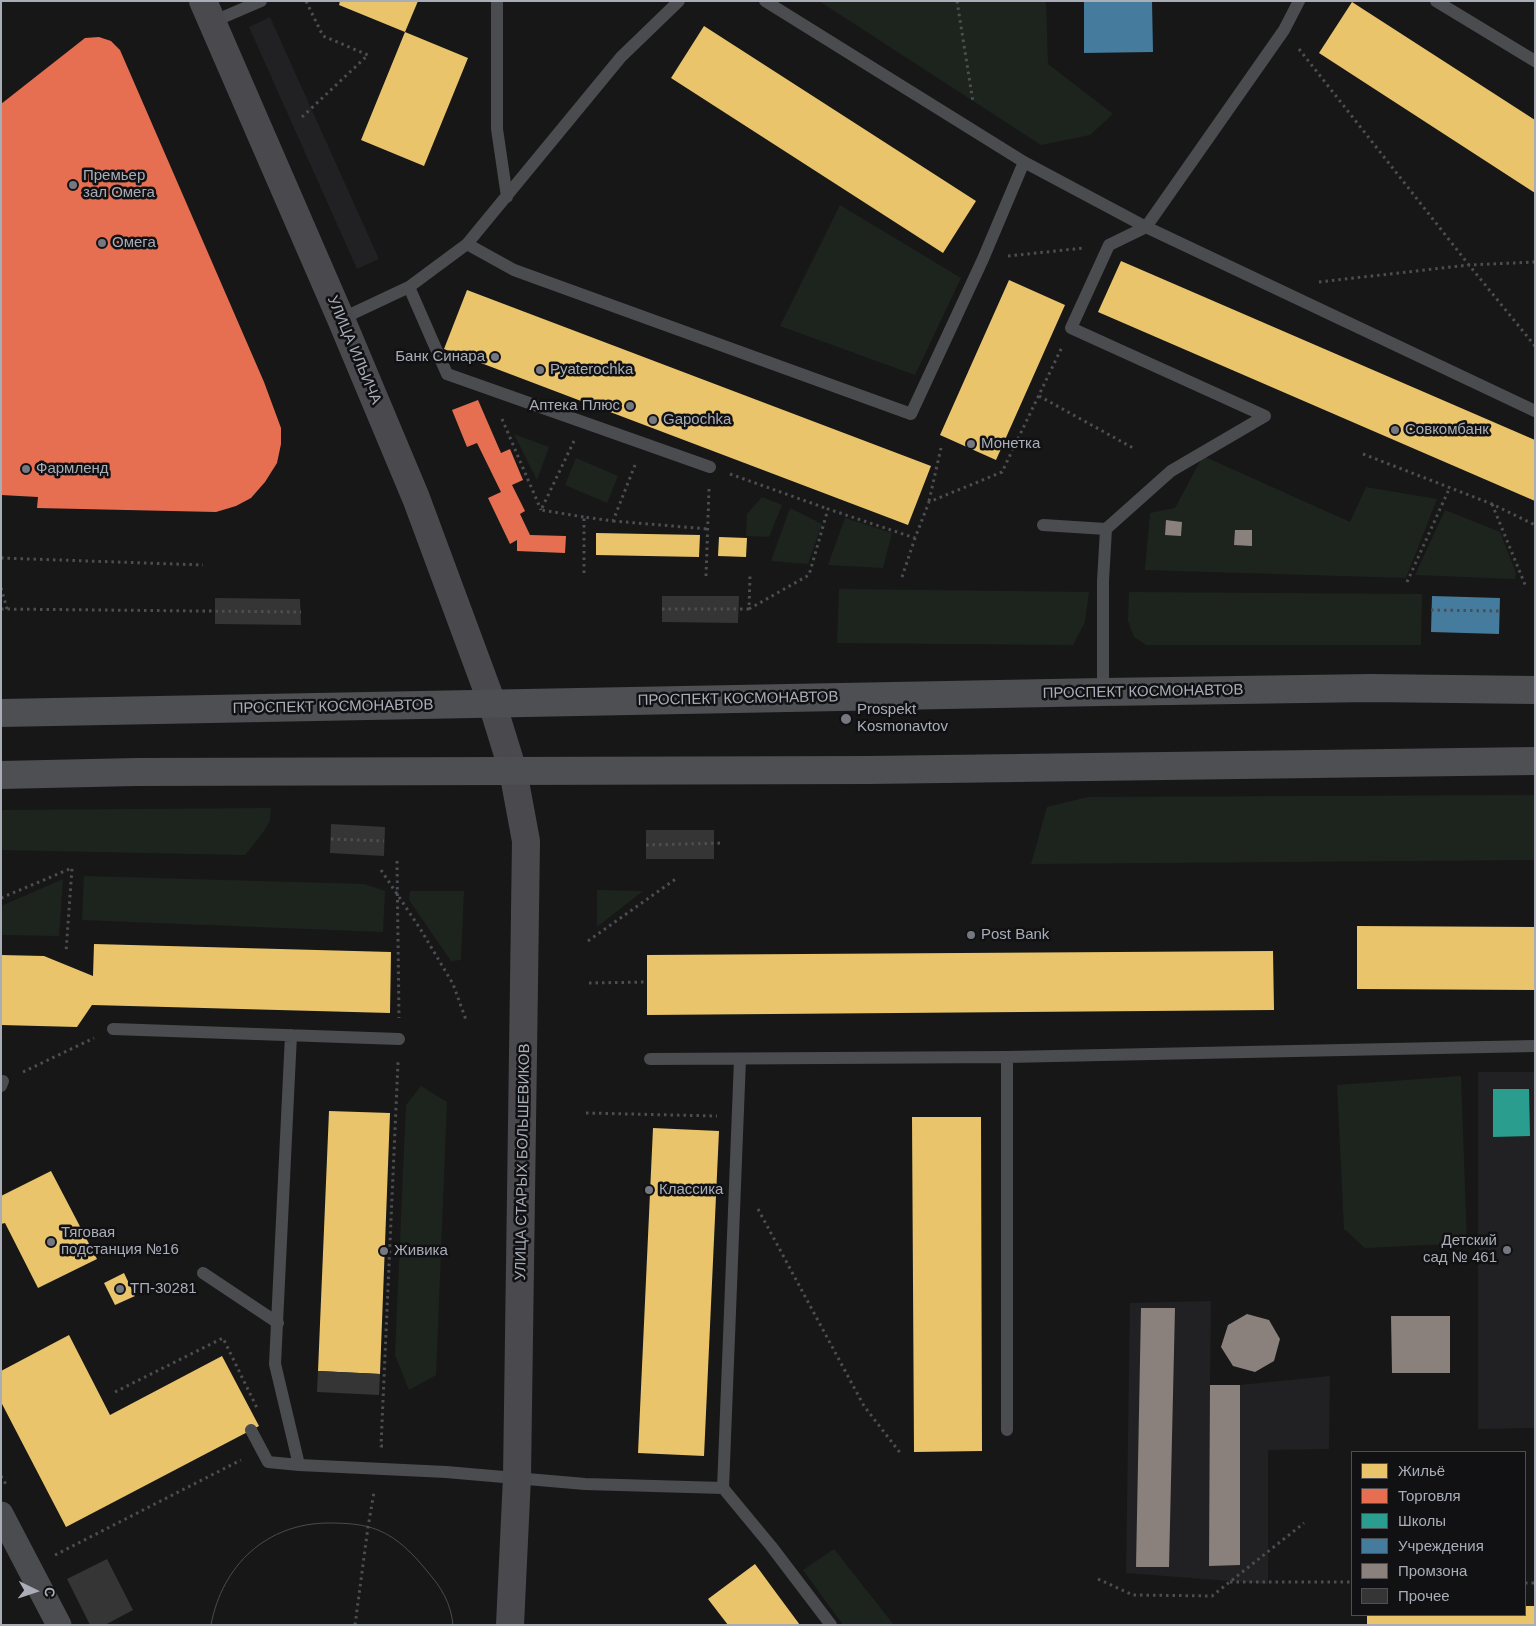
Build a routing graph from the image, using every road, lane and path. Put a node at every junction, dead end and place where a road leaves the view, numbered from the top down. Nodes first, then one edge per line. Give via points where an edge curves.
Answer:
1 (261, 1) edge
2 (306, 1) edge
3 (496, 1) edge
4 (679, 1) edge
5 (765, 1) edge
6 (957, 1) edge
7 (1299, 1) edge
8 (1436, 1) edge
9 (207, 12) edge
10 (1284, 30) junction
11 (1535, 60) edge
12 (302, 117) dead end
13 (977, 133) junction
14 (1024, 162) junction
15 (507, 197) junction
16 (1146, 226) junction
17 (467, 244) junction
18 (1109, 245) junction
19 (982, 259) junction
20 (1535, 262) edge
21 (1469, 266) junction
22 (409, 287) junction
23 (1274, 287) junction
24 (341, 319) junction
25 (1071, 328) junction
26 (1535, 346) edge
27 (490, 390) junction
28 (1038, 396) junction
29 (1535, 411) edge
30 (583, 422) junction
31 (644, 444) junction
32 (941, 448) dead end
33 (1135, 449) dead end
34 (1362, 454) dead end
35 (710, 467) junction
36 (1450, 487) junction
37 (929, 502) junction
38 (1492, 504) junction
39 (828, 509) junction
40 (541, 510) junction
41 (584, 517) junction
42 (613, 521) junction
43 (1043, 525) dead end
44 (1535, 525) edge
45 (708, 529) junction
46 (1106, 529) junction
47 (915, 538) junction
48 (1, 558) edge
49 (203, 565) dead end
50 (584, 572) dead end
51 (750, 575) dead end
52 (706, 576) dead end
53 (902, 577) dead end
54 (1407, 582) dead end
55 (1526, 587) dead end
56 (1, 588) edge
57 (1, 608) edge
58 (7, 609) junction
59 (662, 609) dead end
60 (749, 609) junction
61 (1431, 610) dead end
62 (1500, 611) dead end
63 (300, 612) dead end
64 (1535, 690) edge
65 (1103, 692) junction
66 (492, 703) junction
67 (1, 714) edge
68 (1535, 760) edge
69 (513, 771) junction
70 (1, 775) edge
71 (330, 840) dead end
72 (384, 841) dead end
73 (724, 843) dead end
74 (646, 845) dead end
75 (397, 861) dead end
76 (381, 870) dead end
77 (677, 878) dead end
78 (398, 894) junction
79 (1, 898) edge
80 (588, 941) dead end
81 (66, 952) dead end
82 (647, 982) dead end
83 (589, 983) dead end
84 (466, 1020) dead end
85 (113, 1029) joint
86 (291, 1036) junction
87 (399, 1039) junction
88 (1535, 1046) edge
89 (1007, 1057) junction
90 (650, 1059) dead end
91 (740, 1059) junction
92 (2, 1084) edge
93 (586, 1113) dead end
94 (720, 1116) dead end
95 (736, 1168) junction
96 (203, 1273) dead end
97 (278, 1323) junction
98 (115, 1392) dead end
99 (258, 1409) dead end
100 (251, 1430) dead end
101 (1007, 1430) dead end
102 (372, 1445) dead end
103 (382, 1446) junction
104 (262, 1450) junction
105 (391, 1450) dead end
106 (900, 1454) dead end
107 (299, 1465) junction
108 (378, 1470) junction
109 (518, 1478) junction
110 (723, 1488) junction
111 (1, 1514) edge
112 (1304, 1523) dead end
113 (30, 1568) junction
114 (1098, 1578) dead end
115 (1230, 1582) junction
116 (1351, 1582) edge
117 (59, 1625) edge
118 (355, 1625) edge
119 (510, 1625) edge
120 (831, 1625) edge

1 - 9 lane
2 - 12 path via 323,36 368,55
3 - 15 lane via 497,129
4 - 15 lane via 621,57
5 - 13 lane
6 - 13 path
7 - 10 lane
8 - 11 lane
9 - 24 main road, УЛИЦА ИЛЬИЧА
10 - 16 lane
10 - 21 path
13 - 14 lane
14 - 16 lane
14 - 19 lane
15 - 17 lane
16 - 18 lane
16 - 23 lane
17 - 19 lane via 514,270 911,414
17 - 22 lane
18 - 19 path
18 - 25 lane
20 - 21 path
21 - 23 path
21 - 26 path
22 - 24 lane
22 - 27 lane via 447,374
23 - 29 lane
24 - 66 main road, УЛИЦА ИЛЬИЧА via 416,498
25 - 28 path
25 - 46 lane via 1266,416 1171,471
27 - 30 lane
27 - 40 path
28 - 33 path
28 - 37 path via 1002,472
30 - 31 lane
30 - 40 path
31 - 35 lane
31 - 42 path
32 - 37 path
34 - 36 path
35 - 39 path
35 - 45 path
36 - 38 path
36 - 54 path
37 - 47 path
38 - 44 path
38 - 55 path
39 - 47 path
39 - 60 path via 809,575
40 - 41 path
41 - 42 path
41 - 50 path
42 - 45 path
43 - 46 lane
45 - 52 path
46 - 65 lane
47 - 53 path
48 - 49 path
51 - 60 path
56 - 58 path
57 - 58 path
58 - 63 path
59 - 60 path
61 - 62 path
64 - 65 main road, ПРОСПЕКТ КОСМОНАВТОВ via 1371,688
65 - 66 main road, ПРОСПЕКТ КОСМОНАВТОВ
66 - 67 main road, ПРОСПЕКТ КОСМОНАВТОВ
66 - 69 main road, УЛИЦА СТАРЫХ БОЛЬШЕВИКОВ
68 - 69 main road via 869,770
69 - 70 main road
69 - 109 main road, УЛИЦА СТАРЫХ БОЛЬШЕВИКОВ via 526,841
71 - 72 path
73 - 74 path
75 - 78 path
76 - 78 path
77 - 80 path
78 - 84 path via 453,984
78 - 87 path
79 - 81 path via 72,868
82 - 83 path
85 - 86 lane
85 - 92 path
86 - 87 lane
86 - 97 lane
87 - 103 path
88 - 89 lane
89 - 91 lane
89 - 101 lane
90 - 91 lane
91 - 95 lane
93 - 94 path
95 - 106 path via 864,1406
95 - 110 lane
96 - 97 lane
97 - 107 lane via 275,1364
98 - 99 path via 223,1338
100 - 104 lane
102 - 103 path
103 - 105 path
103 - 108 path
104 - 107 lane via 268,1462
104 - 113 path
107 - 108 lane
108 - 109 lane
108 - 118 path
109 - 110 lane via 585,1484
109 - 119 main road, УЛИЦА СТАРЫХ БОЛЬШЕВИКОВ
110 - 120 lane
111 - 113 street
112 - 115 path
113 - 117 street
114 - 115 path via 1133,1595 1212,1596
115 - 116 path

